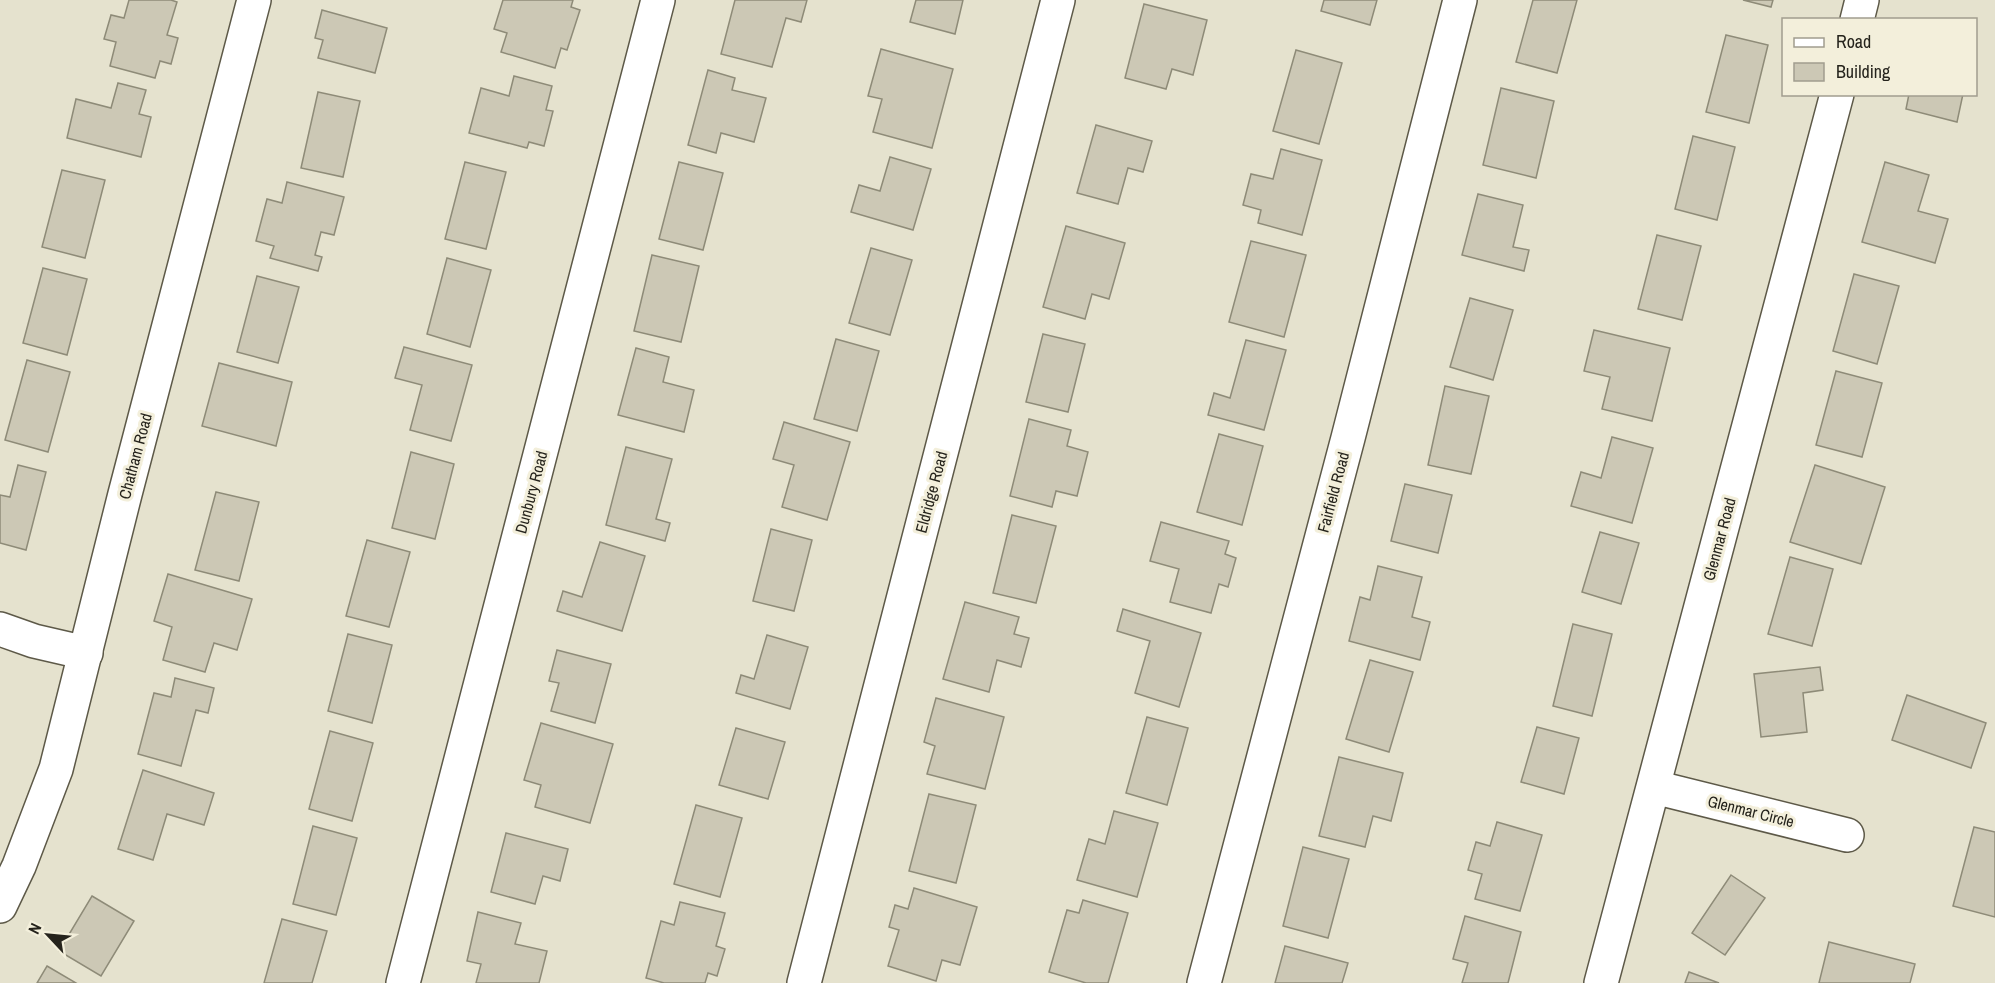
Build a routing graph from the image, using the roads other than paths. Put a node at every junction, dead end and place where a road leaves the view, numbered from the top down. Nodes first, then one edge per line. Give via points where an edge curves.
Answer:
1 (254, 0) edge
2 (658, 0) edge
3 (1058, 0) edge
4 (1460, 0) edge
5 (1862, 0) edge
6 (1858, 18) edge
7 (1836, 96) edge
8 (0, 629) edge
9 (86, 653) junction
10 (1654, 787) junction
11 (1847, 835) dead end
12 (0, 906) edge
13 (403, 983) edge
14 (804, 983) edge
15 (1204, 983) edge
16 (1602, 983) edge

1 - 9 street, Chatham Road
2 - 13 street, Dunbury Road
3 - 14 street, Eldridge Road
4 - 15 street, Fairfield Road
5 - 6 street
7 - 10 street, Glenmar Road
8 - 9 street
9 - 12 street, Chatham Road via 56,769
10 - 11 street, Glenmar Circle
10 - 16 street, Glenmar Road

